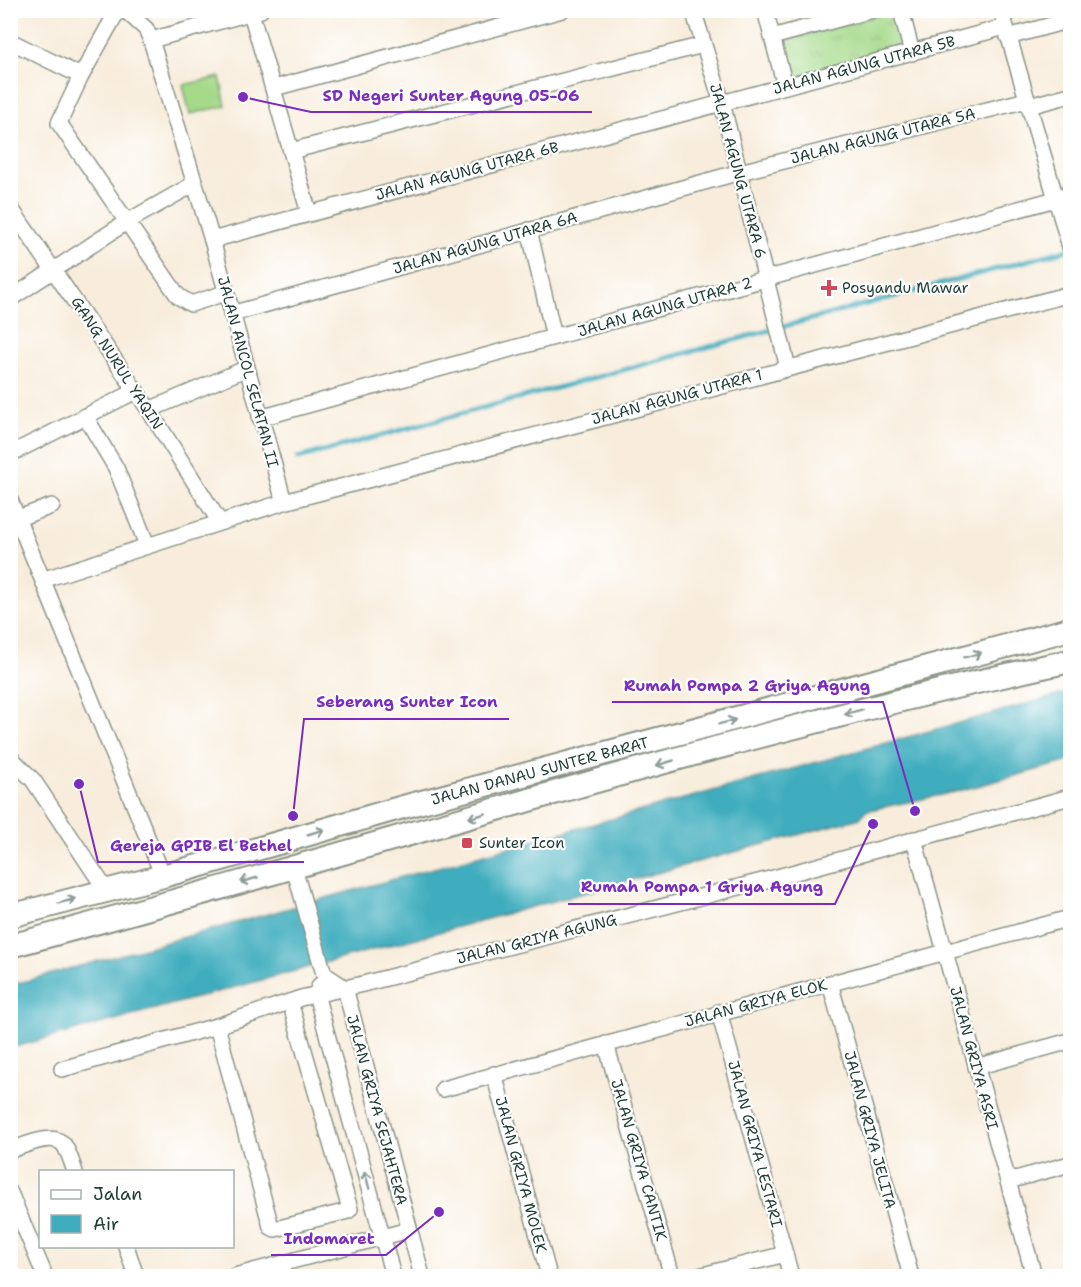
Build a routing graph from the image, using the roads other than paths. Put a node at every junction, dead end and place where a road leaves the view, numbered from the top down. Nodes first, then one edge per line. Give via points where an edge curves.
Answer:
1 (118, 10) edge
2 (125, 10) edge
3 (562, 10) edge
4 (693, 10) edge
5 (765, 10) edge
6 (872, 10) edge
7 (901, 10) edge
8 (1001, 10) edge
9 (256, 12) edge
10 (231, 14) edge
11 (836, 15) edge
12 (1071, 20) edge
13 (1007, 32) junction
14 (772, 37) junction
15 (151, 40) junction
16 (10, 41) edge
17 (703, 45) junction
18 (912, 53) junction
19 (81, 76) junction
20 (785, 86) junction
21 (274, 88) junction
22 (1071, 95) edge
23 (722, 102) junction
24 (1028, 103) junction
25 (291, 151) junction
26 (740, 172) junction
27 (194, 184) junction
28 (1071, 195) edge
29 (1055, 199) junction
30 (10, 207) edge
31 (309, 213) junction
32 (125, 222) junction
33 (529, 230) junction
34 (212, 240) junction
35 (1069, 242) edge
36 (54, 268) junction
37 (765, 279) junction
38 (225, 293) junction
39 (1071, 294) edge
40 (10, 299) edge
41 (231, 314) junction
42 (554, 338) junction
43 (788, 368) junction
44 (245, 369) junction
45 (136, 391) junction
46 (149, 410) junction
47 (85, 416) junction
48 (260, 418) junction
49 (10, 454) edge
50 (10, 500) edge
51 (284, 502) junction
52 (52, 506) dead end
53 (18, 518) junction
54 (219, 521) junction
55 (147, 544) junction
56 (45, 579) junction
57 (1071, 628) edge
58 (1071, 661) edge
59 (691, 732) junction
60 (697, 754) junction
61 (10, 757) edge
62 (1071, 797) edge
63 (914, 839) junction
64 (294, 868) junction
65 (163, 876) junction
66 (106, 890) junction
67 (10, 916) edge
68 (1071, 918) edge
69 (10, 946) edge
70 (945, 952) junction
71 (323, 970) junction
72 (830, 983) junction
73 (345, 988) junction
74 (316, 994) junction
75 (290, 1002) junction
76 (719, 1012) junction
77 (217, 1026) junction
78 (1071, 1041) edge
79 (606, 1044) junction
80 (976, 1067) junction
81 (62, 1069) dead end
82 (494, 1074) junction
83 (443, 1089) dead end
84 (10, 1150) edge
85 (1071, 1164) edge
86 (74, 1170) edge
87 (1008, 1181) junction
88 (10, 1193) edge
89 (409, 1230) junction
90 (382, 1236) junction
91 (127, 1248) edge
92 (785, 1254) junction
93 (45, 1276) edge
94 (136, 1276) edge
95 (236, 1276) edge
96 (393, 1276) edge
97 (422, 1276) edge
98 (549, 1276) edge
99 (672, 1276) edge
100 (699, 1276) edge
101 (791, 1276) edge
102 (910, 1276) edge
103 (1034, 1276) edge

1 - 19 street
2 - 15 street, JALAN ANCOL SELATAN II via 146,29
3 - 21 street
4 - 17 street, JALAN AGUNG UTARA 6
5 - 14 street
6 - 11 street
7 - 18 street
8 - 13 street
9 - 10 street
9 - 21 street
10 - 15 street
11 - 14 street
12 - 13 street, JALAN AGUNG UTARA 5B
13 - 18 street, JALAN AGUNG UTARA 5B
13 - 24 street
14 - 20 street
15 - 27 street, JALAN ANCOL SELATAN II
16 - 19 street
17 - 23 street, JALAN AGUNG UTARA 6
17 - 25 street
18 - 20 street, JALAN AGUNG UTARA 5B
19 - 32 street via 59,123
20 - 23 street, JALAN AGUNG UTARA 5B
21 - 25 street
22 - 24 street, JALAN AGUNG UTARA 5A
23 - 26 street, JALAN AGUNG UTARA 6
23 - 31 street, JALAN AGUNG UTARA 6B
24 - 26 street, JALAN AGUNG UTARA 5A
24 - 29 street
25 - 31 street
26 - 33 street, JALAN AGUNG UTARA 6A
26 - 37 street, JALAN AGUNG UTARA 6
27 - 32 street
27 - 34 street, JALAN ANCOL SELATAN II
28 - 29 street, JALAN AGUNG UTARA 2
29 - 35 street
29 - 37 street, JALAN AGUNG UTARA 2
30 - 36 street, GANG NURUL YAQIN
31 - 34 street, JALAN AGUNG UTARA 6B
32 - 36 street
32 - 38 street via 184,301 191,304
33 - 41 street, JALAN AGUNG UTARA 6A
33 - 42 street
34 - 38 street, JALAN ANCOL SELATAN II
36 - 40 street
36 - 45 street, GANG NURUL YAQIN
37 - 42 street, JALAN AGUNG UTARA 2
37 - 43 street, JALAN AGUNG UTARA 6
38 - 41 street, JALAN ANCOL SELATAN II
39 - 43 street, JALAN AGUNG UTARA 1
41 - 44 street, JALAN ANCOL SELATAN II
42 - 48 street, JALAN AGUNG UTARA 2
43 - 51 street, JALAN AGUNG UTARA 1
44 - 46 street
44 - 48 street, JALAN ANCOL SELATAN II
45 - 46 street, GANG NURUL YAQIN
45 - 47 street
46 - 54 street, GANG NURUL YAQIN
47 - 49 street
47 - 55 street via 116,468
48 - 51 street, JALAN ANCOL SELATAN II
50 - 53 street
51 - 54 street
52 - 53 street
53 - 56 street
54 - 55 street
55 - 56 street
56 - 65 street
59 -> 57 main road, JALAN DANAU SUNTER BARAT
58 -> 60 main road, JALAN DANAU SUNTER BARAT via 950,687
59 - 60 main road
65 -> 59 main road, JALAN DANAU SUNTER BARAT via 403,807
60 -> 64 main road, JALAN DANAU SUNTER BARAT
61 - 66 street via 33,780
62 - 63 street, JALAN GRIYA AGUNG
63 - 70 street, JALAN GRIYA ASRI
63 - 73 street, JALAN GRIYA AGUNG
64 -> 69 main road, JALAN DANAU SUNTER BARAT
64 - 71 street
65 - 66 main road, JALAN DANAU SUNTER BARAT
67 -> 66 main road, JALAN DANAU SUNTER BARAT
68 - 70 street, JALAN GRIYA ELOK
70 - 72 street, JALAN GRIYA ELOK
70 - 80 street, JALAN GRIYA ASRI
71 - 73 street
71 - 74 street
72 - 76 street, JALAN GRIYA ELOK
72 - 102 street, JALAN GRIYA JELITA
73 - 74 street, JALAN GRIYA AGUNG
73 - 89 street, JALAN GRIYA SEJAHTERA
74 - 75 street
90 -> 74 street, JALAN GRIYA SEJAHTERA
75 - 77 street
75 - 77 street via 348,1211 271,1227
76 - 79 street, JALAN GRIYA ELOK
76 - 92 street, JALAN GRIYA LESTARI
77 - 81 street
78 - 80 street
79 - 82 street, JALAN GRIYA ELOK
79 - 99 street, JALAN GRIYA CANTIK
80 - 87 street, JALAN GRIYA ASRI
82 - 83 street, JALAN GRIYA ELOK
82 - 98 street, JALAN GRIYA MOLEK
84 - 86 street via 56,1139 64,1144
85 - 87 street
87 - 103 street, JALAN GRIYA ASRI
88 - 93 street
89 - 90 street
89 - 97 street, JALAN GRIYA SEJAHTERA
90 - 95 street
90 - 96 street, JALAN GRIYA SEJAHTERA
91 - 94 street
92 - 100 street
92 - 101 street, JALAN GRIYA LESTARI

